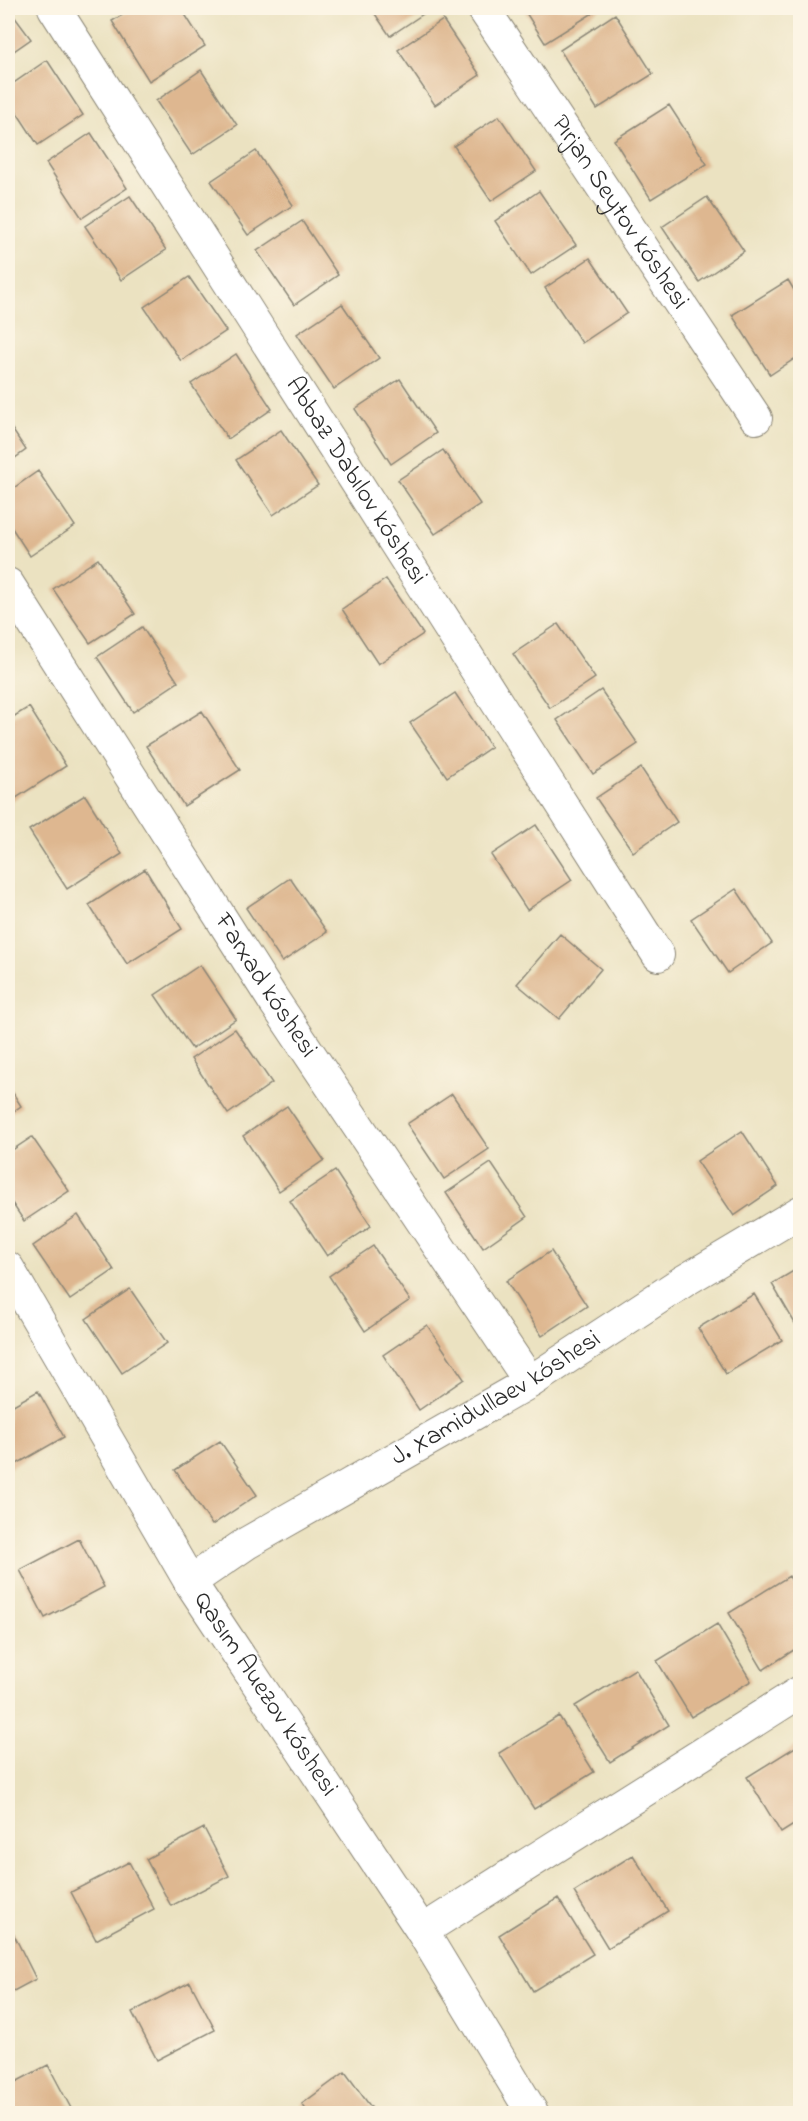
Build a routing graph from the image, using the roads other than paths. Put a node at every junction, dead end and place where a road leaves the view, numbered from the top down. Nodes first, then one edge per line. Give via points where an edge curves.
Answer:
1 (54, 8) edge
2 (483, 8) edge
3 (756, 418) dead end
4 (8, 584) edge
5 (658, 955) dead end
6 (801, 1212) edge
7 (8, 1268) edge
8 (530, 1382) junction
9 (190, 1582) junction
10 (801, 1692) edge
11 (422, 1931) junction
12 (533, 2114) edge

1 - 5 street, Abbaz Dabılov kóshesi
2 - 3 street, Pırjan Seytov kóshesi
4 - 8 street, Farxad kóshesi via 272,998
6 - 8 street, J. Xamidullaev kóshesi via 684,1281
7 - 9 street, Qasım Auezov kóshesi
8 - 9 street, J. Xamidullaev kóshesi via 247,1543
9 - 11 street, Qasım Auezov kóshesi
10 - 11 street
11 - 12 street, Qasım Auezov kóshesi

